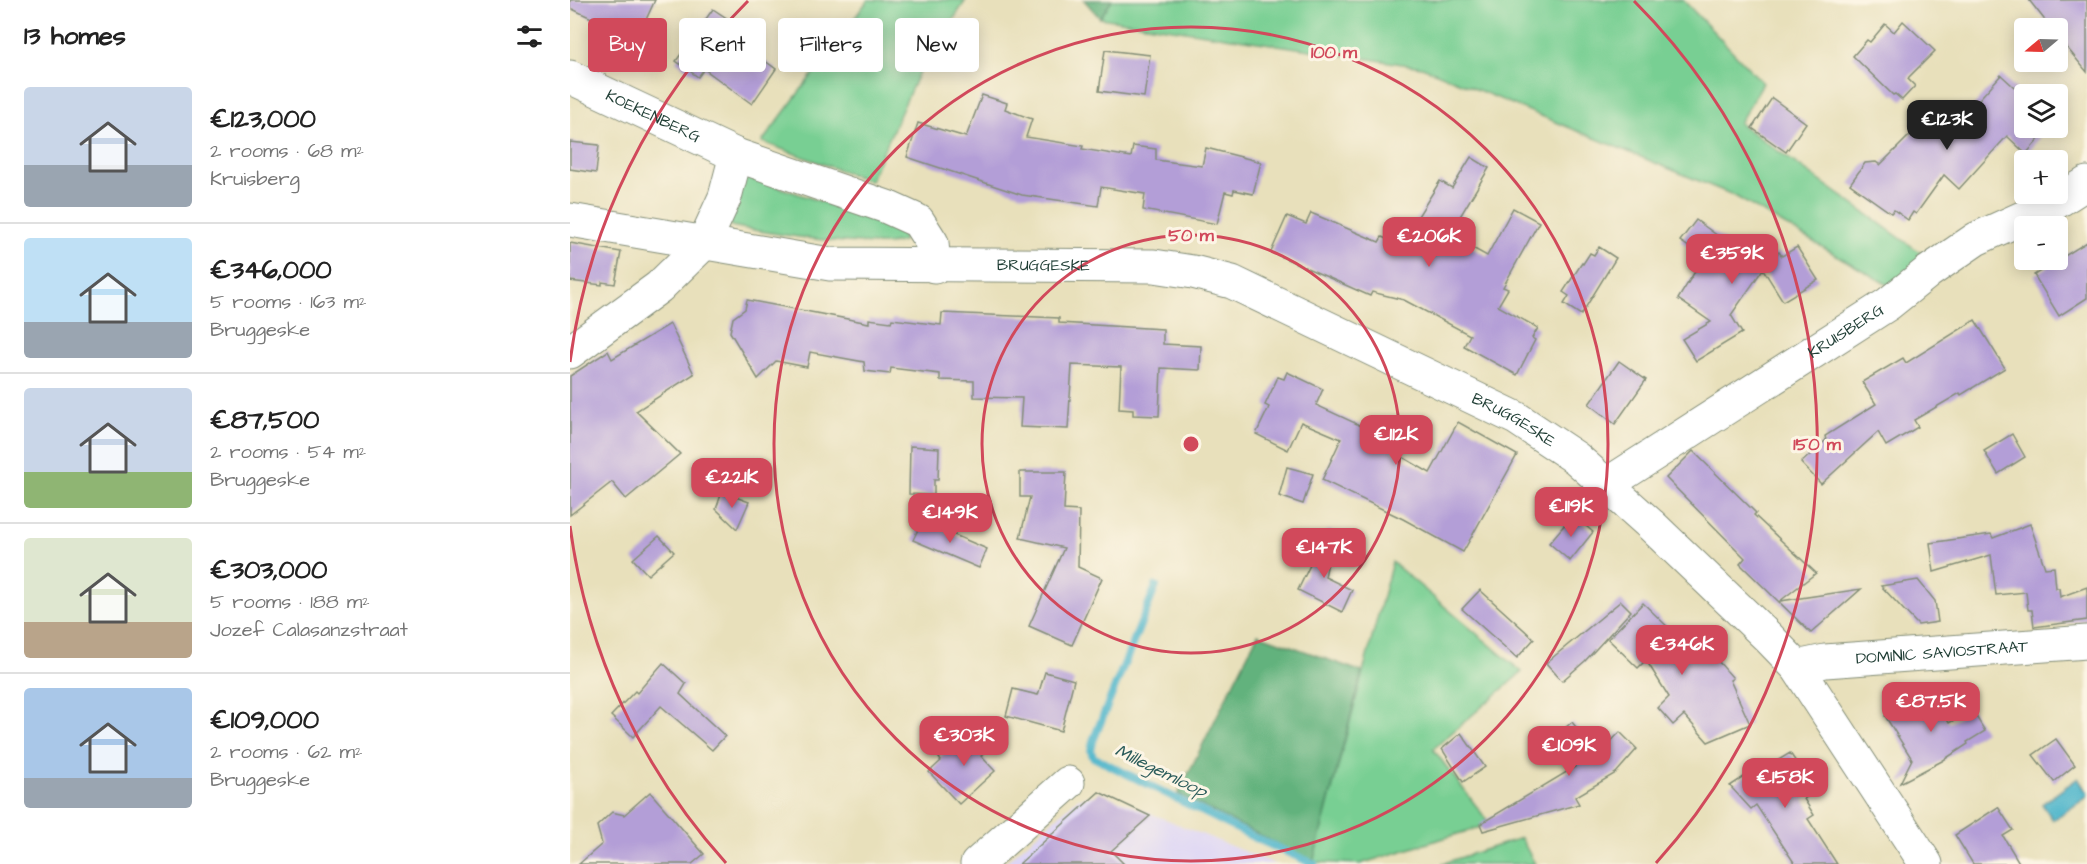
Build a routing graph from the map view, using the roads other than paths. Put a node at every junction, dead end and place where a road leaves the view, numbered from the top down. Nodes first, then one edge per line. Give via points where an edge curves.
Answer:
1 (570, 77) edge
2 (736, 155) junction
3 (2087, 183) edge
4 (570, 220) edge
5 (704, 243) junction
6 (934, 266) junction
7 (570, 352) edge
8 (1606, 485) junction
9 (2087, 642) edge
10 (1797, 667) junction
11 (1068, 783) dead end
12 (977, 864) edge
13 (1926, 864) edge

1 - 2 street, KOEKENBERG
2 - 5 street via 725,197
2 - 6 street via 918,221 932,243
3 - 8 street, KRUISBERG via 2055,203 1976,239 1888,304
4 - 5 street, BRUGGESKE
5 - 6 street, BRUGGESKE via 830,264
5 - 7 street via 659,287
6 - 8 street, BRUGGESKE via 1154,266 1232,282 1516,418 1576,458
8 - 10 street, BRUGGESKE
9 - 10 street, DOMINIC SAVIOSTRAAT via 1825,661
10 - 13 street, BRUGGESKE
11 - 12 street

